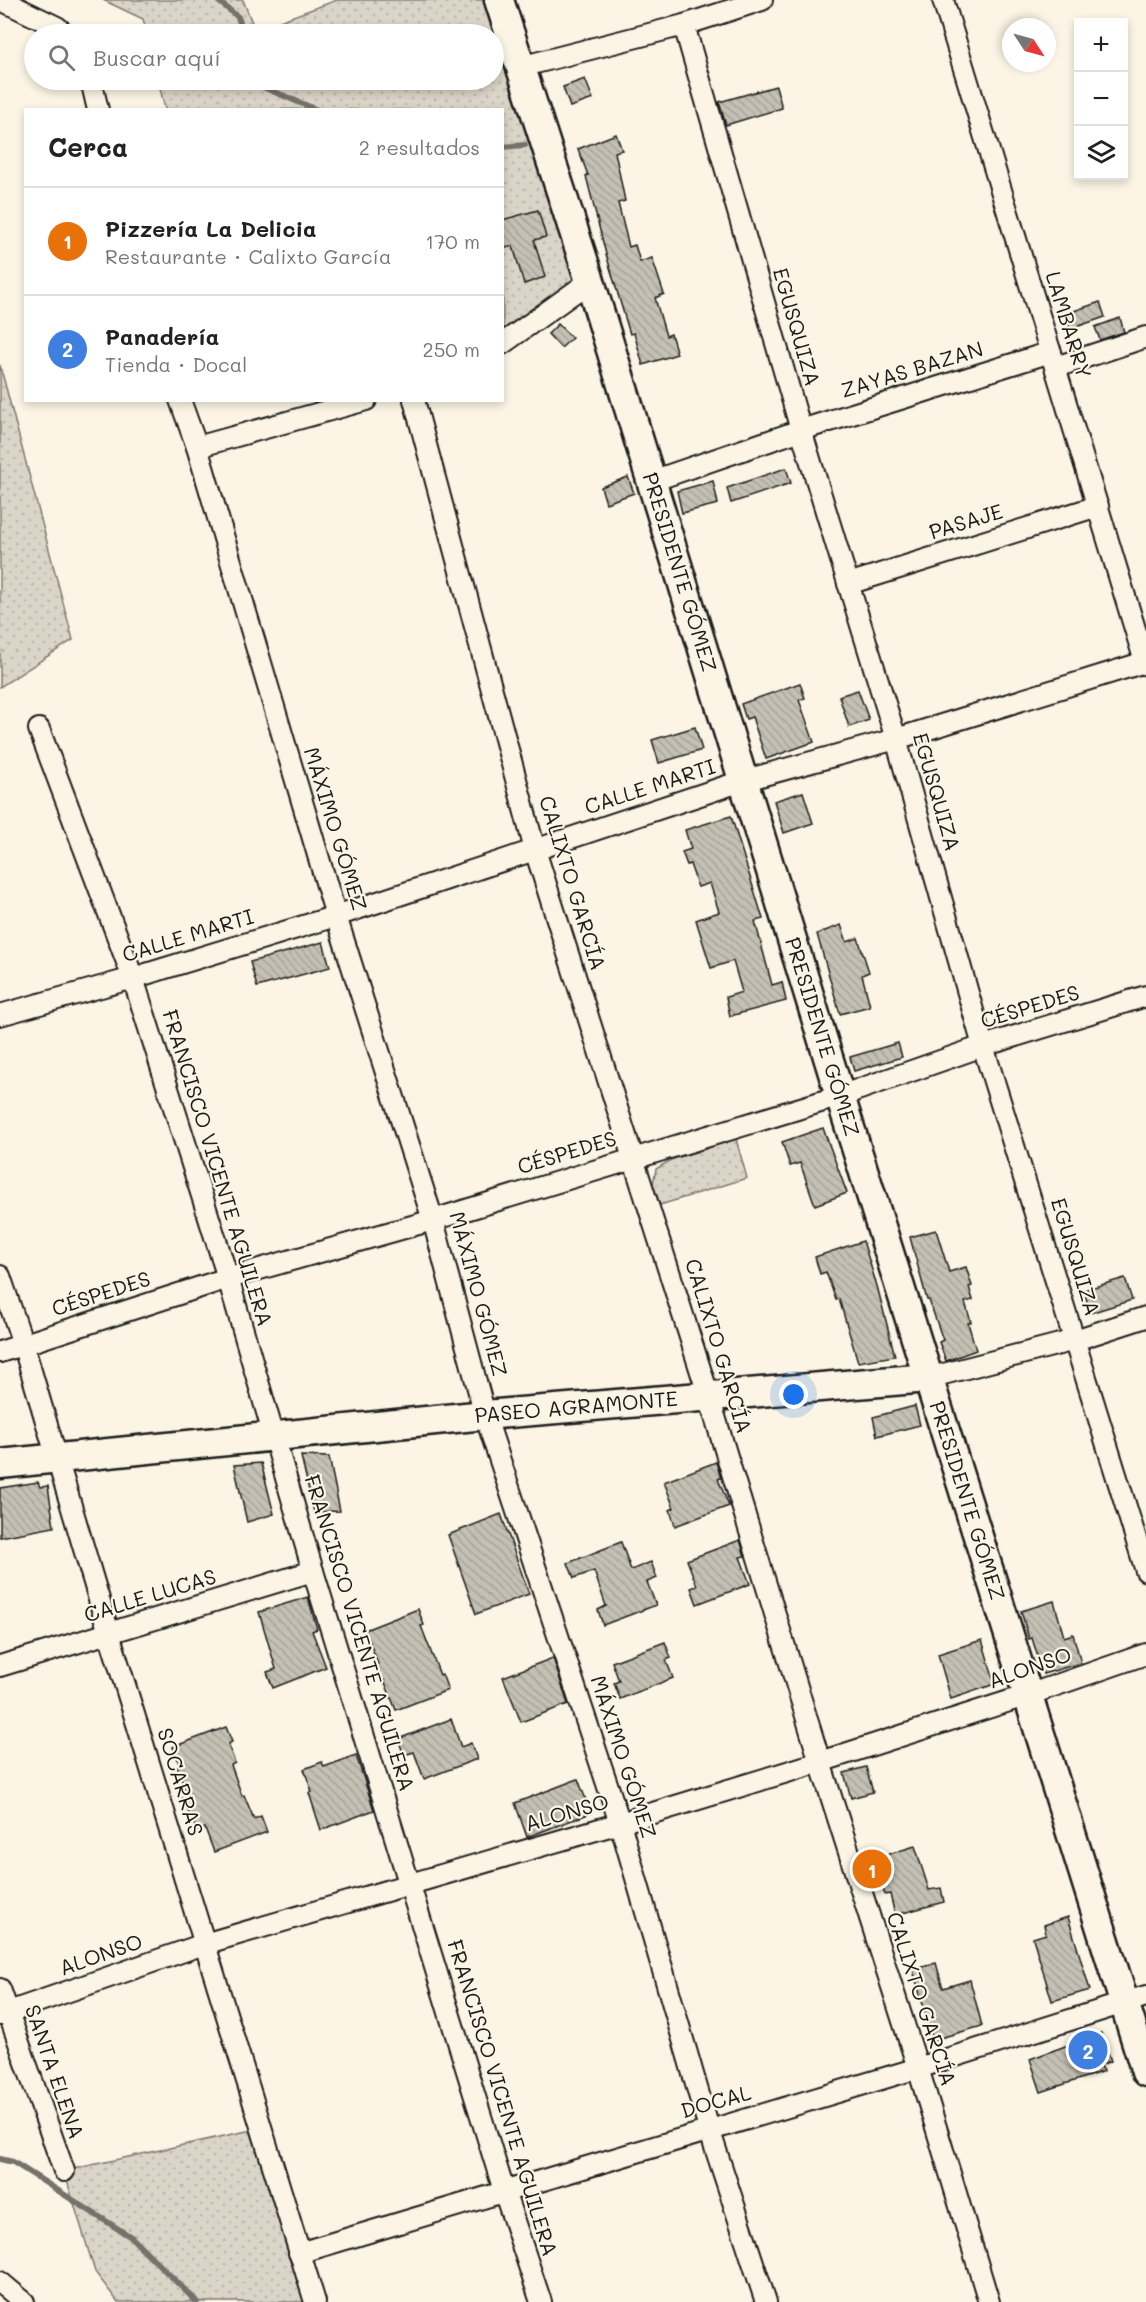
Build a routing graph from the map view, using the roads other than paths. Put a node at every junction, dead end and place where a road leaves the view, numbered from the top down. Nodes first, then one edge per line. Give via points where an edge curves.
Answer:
1 (1, 0) edge
2 (500, 0) edge
3 (762, 0) edge
4 (944, 0) edge
5 (51, 24) edge
6 (684, 25) junction
7 (520, 67) junction
8 (93, 90) edge
9 (98, 108) edge
10 (590, 281) junction
11 (1146, 337) edge
12 (504, 343) edge
13 (1053, 360) junction
14 (181, 402) edge
15 (359, 402) edge
16 (415, 402) edge
17 (801, 430) junction
18 (197, 447) junction
19 (652, 481) junction
20 (1098, 506) junction
21 (848, 584) junction
22 (1146, 663) edge
23 (39, 729) dead end
24 (896, 739) junction
25 (742, 781) junction
26 (535, 850) junction
27 (336, 916) junction
28 (133, 978) junction
29 (1146, 996) edge
30 (0, 1015) edge
31 (983, 1046) junction
32 (840, 1096) junction
33 (634, 1158) junction
34 (433, 1220) junction
35 (0, 1276) edge
36 (228, 1278) junction
37 (1146, 1317) edge
38 (1076, 1340) junction
39 (23, 1344) junction
40 (0, 1352) edge
41 (928, 1378) junction
42 (709, 1397) junction
43 (485, 1415) junction
44 (273, 1435) junction
45 (58, 1458) junction
46 (0, 1464) edge
47 (313, 1571) junction
48 (1146, 1571) edge
49 (109, 1634) junction
50 (1146, 1654) edge
51 (0, 1666) edge
52 (1028, 1695) junction
53 (820, 1762) junction
54 (620, 1823) junction
55 (411, 1883) junction
56 (204, 1944) junction
57 (0, 1989) edge
58 (1135, 2000) edge
59 (4, 2014) edge
60 (918, 2068) junction
61 (1146, 2072) edge
62 (709, 2129) junction
63 (64, 2171) dead end
64 (504, 2191) junction
65 (299, 2253) junction
66 (0, 2282) edge
67 (24, 2302) edge
68 (315, 2302) edge
69 (541, 2302) edge
70 (766, 2302) edge
71 (989, 2302) edge

1 - 5 street
2 - 7 main road, PRESIDENTE GÓMEZ
3 - 6 street
4 - 13 street, LAMBARRY
6 - 7 street
6 - 17 street, EGUSQUIZA
7 - 10 main road, PRESIDENTE GÓMEZ
8 - 9 street
10 - 12 street
10 - 19 main road, PRESIDENTE GÓMEZ
11 - 13 street, ZAYAS BAZAN
13 - 17 street, ZAYAS BAZAN
13 - 20 street, LAMBARRY
14 - 18 street, MÁXIMO GÓMEZ
15 - 18 street
16 - 26 street, CALIXTO GARCÍA
17 - 19 street, ZAYAS BAZAN
17 - 21 street, EGUSQUIZA
18 - 27 street, MÁXIMO GÓMEZ
19 - 25 main road, PRESIDENTE GÓMEZ
20 - 21 street, PASAJE
20 - 22 street, LAMBARRY
21 - 24 street, EGUSQUIZA
22 - 24 street, CALLE MARTI
23 - 28 street, FRANCISCO VICENTE AGUILERA
24 - 25 street, CALLE MARTI
24 - 31 street, EGUSQUIZA
25 - 26 street, CALLE MARTI
25 - 32 main road, PRESIDENTE GÓMEZ
26 - 27 street, CALLE MARTI
26 - 33 street, CALIXTO GARCÍA
27 - 28 street, CALLE MARTI
27 - 34 street, MÁXIMO GÓMEZ
28 - 30 street, CALLE MARTI
28 - 36 street, FRANCISCO VICENTE AGUILERA
29 - 31 street, CÉSPEDES
31 - 32 street, CÉSPEDES
31 - 38 street, EGUSQUIZA
32 - 33 street, CÉSPEDES
32 - 41 main road, PRESIDENTE GÓMEZ
33 - 34 street, CÉSPEDES
33 - 42 street, CALIXTO GARCÍA
34 - 36 street, CÉSPEDES
34 - 43 street, MÁXIMO GÓMEZ
35 - 39 street, SOCARRAS
36 - 39 street, CÉSPEDES
36 - 44 street, FRANCISCO VICENTE AGUILERA
37 - 38 street, PASEO AGRAMONTE
38 - 41 street, PASEO AGRAMONTE
38 - 48 street, EGUSQUIZA
39 - 40 street, CÉSPEDES
39 - 45 street, SOCARRAS
41 - 42 main road, PASEO AGRAMONTE
41 - 52 main road, PRESIDENTE GÓMEZ
42 - 43 main road, PASEO AGRAMONTE
42 - 53 street, CALIXTO GARCÍA
43 - 44 main road, PASEO AGRAMONTE
43 - 54 street, MÁXIMO GÓMEZ
44 - 45 main road, PASEO AGRAMONTE
44 - 47 street, FRANCISCO VICENTE AGUILERA
45 - 46 main road, PASEO AGRAMONTE
45 - 49 street, SOCARRAS
47 - 49 street, CALLE LUCAS
47 - 55 street, FRANCISCO VICENTE AGUILERA
49 - 51 street, CALLE LUCAS
49 - 56 street, SOCARRAS
50 - 52 street, ALONSO
52 - 53 street, ALONSO
52 - 58 main road, PRESIDENTE GÓMEZ
53 - 54 street, ALONSO
53 - 60 street, CALIXTO GARCÍA
54 - 55 street, ALONSO
54 - 62 street, MÁXIMO GÓMEZ
55 - 56 street, ALONSO
55 - 64 street, FRANCISCO VICENTE AGUILERA
56 - 59 street, ALONSO
56 - 65 street, SOCARRAS
57 - 59 street, SANTA ELENA
58 - 60 street, DOCAL
58 - 61 main road, PRESIDENTE GÓMEZ
59 - 63 street, SANTA ELENA
60 - 62 street, DOCAL
60 - 71 street, CALIXTO GARCÍA
62 - 64 street, DOCAL
62 - 70 street, MÁXIMO GÓMEZ
64 - 65 street, DOCAL
64 - 69 street, FRANCISCO VICENTE AGUILERA
65 - 68 street, SOCARRAS
66 - 67 street

